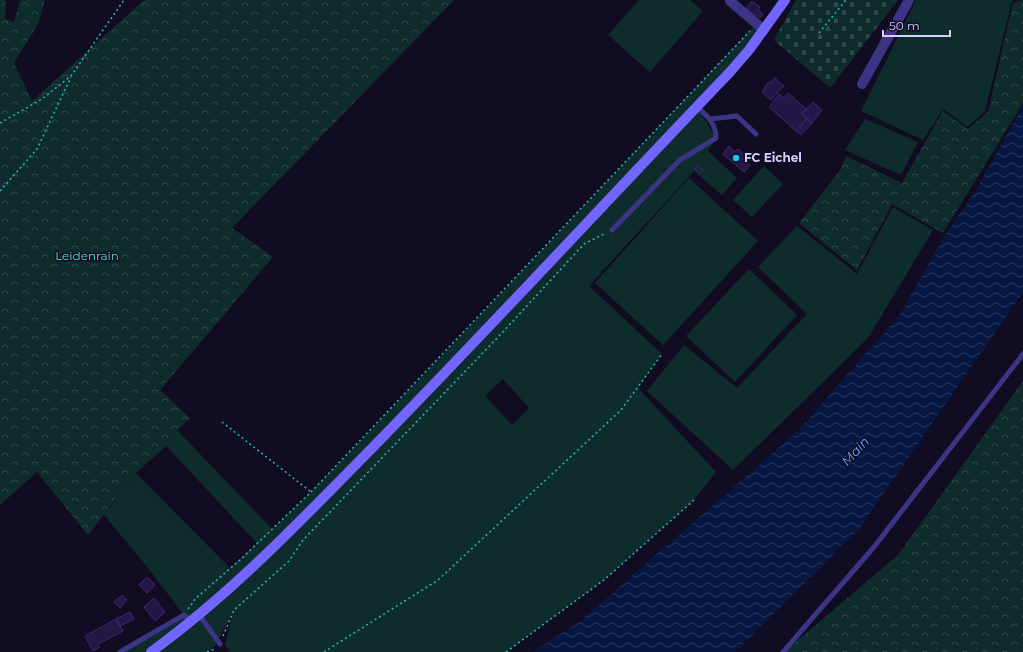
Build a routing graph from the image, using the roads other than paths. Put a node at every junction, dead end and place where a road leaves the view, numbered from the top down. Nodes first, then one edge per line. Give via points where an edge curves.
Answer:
1 (785, 0) edge
2 (909, 0) edge
3 (730, 1) dead end
4 (760, 27) junction
5 (862, 84) dead end
6 (697, 107) junction
7 (710, 119) junction
8 (756, 134) dead end
9 (612, 230) road end
10 (1023, 354) edge
11 (196, 619) junction
12 (220, 644) road end
13 (120, 652) edge
14 (151, 652) edge
15 (783, 652) edge

1 - 4 main road
2 - 5 street
3 - 4 street
4 - 6 main road via 730,72
6 - 7 lane
6 - 11 main road via 301,521
7 - 8 lane via 737,116
7 - 9 lane via 716,133 714,140 680,160
10 - 15 lane via 874,547
11 - 12 lane
11 - 13 lane via 184,615
11 - 14 main road

